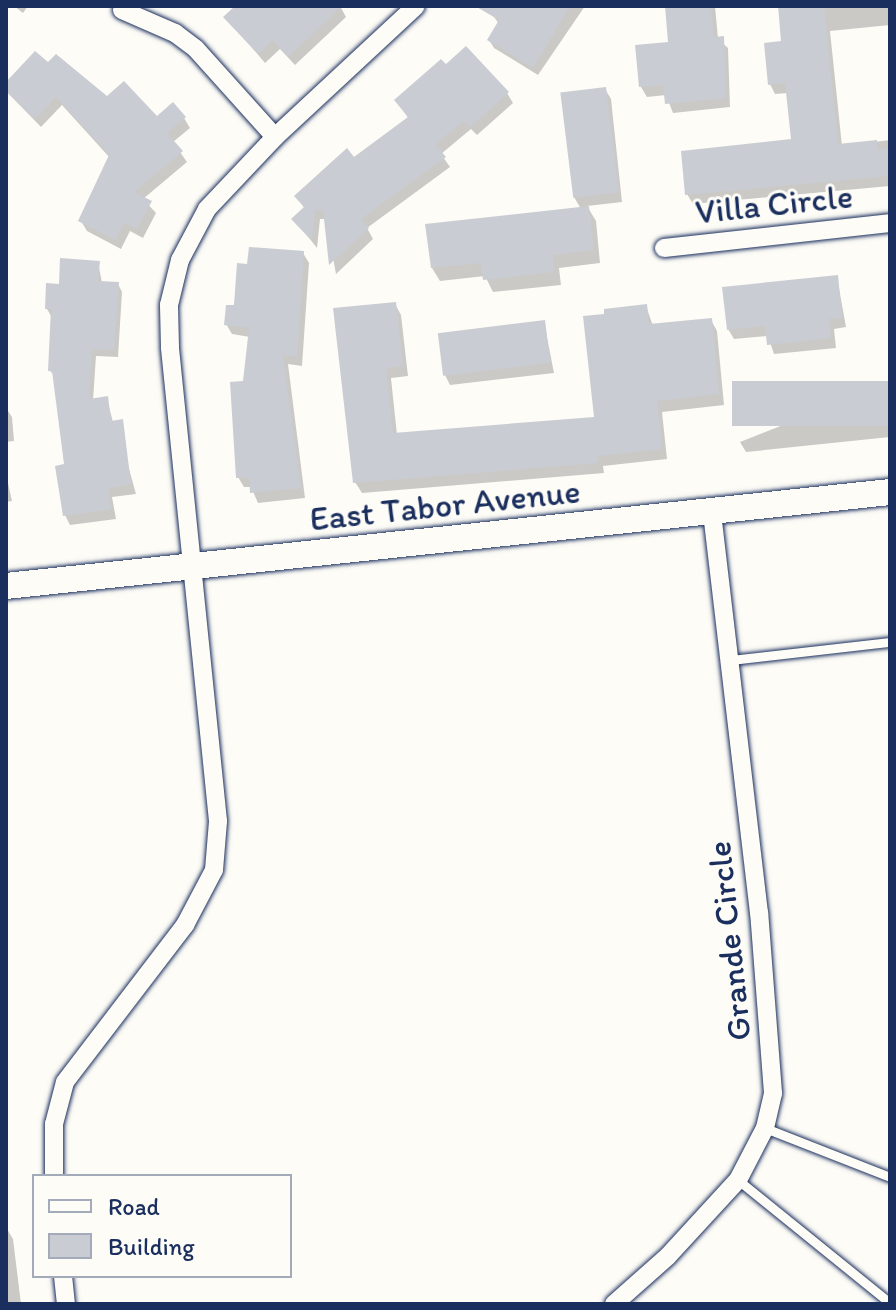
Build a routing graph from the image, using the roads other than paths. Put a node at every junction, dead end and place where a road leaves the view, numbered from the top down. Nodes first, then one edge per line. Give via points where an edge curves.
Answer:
1 (416, 6) edge
2 (122, 10) dead end
3 (275, 137) junction
4 (890, 223) edge
5 (664, 248) dead end
6 (890, 492) edge
7 (712, 514) junction
8 (194, 564) junction
9 (6, 586) edge
10 (890, 642) edge
11 (731, 660) junction
12 (765, 1128) junction
13 (54, 1174) edge
14 (890, 1177) edge
15 (738, 1180) junction
16 (63, 1278) edge
17 (890, 1303) edge
18 (66, 1304) edge
19 (614, 1304) edge

1 - 3 street
2 - 3 street via 175,33 196,49
3 - 8 street via 207,209 180,260 169,305
4 - 5 street, Villa Circle
6 - 7 main road, East Tabor Avenue
7 - 8 main road, East Tabor Avenue
7 - 11 street, Grande Circle
8 - 9 main road, East Tabor Avenue
8 - 13 street via 218,821 214,870 185,925 65,1082 54,1124
10 - 11 lane
11 - 12 street, Grande Circle via 773,1060
12 - 14 lane
12 - 15 street, Grande Circle
15 - 17 lane
15 - 19 street, Grande Circle via 668,1256
16 - 18 street

